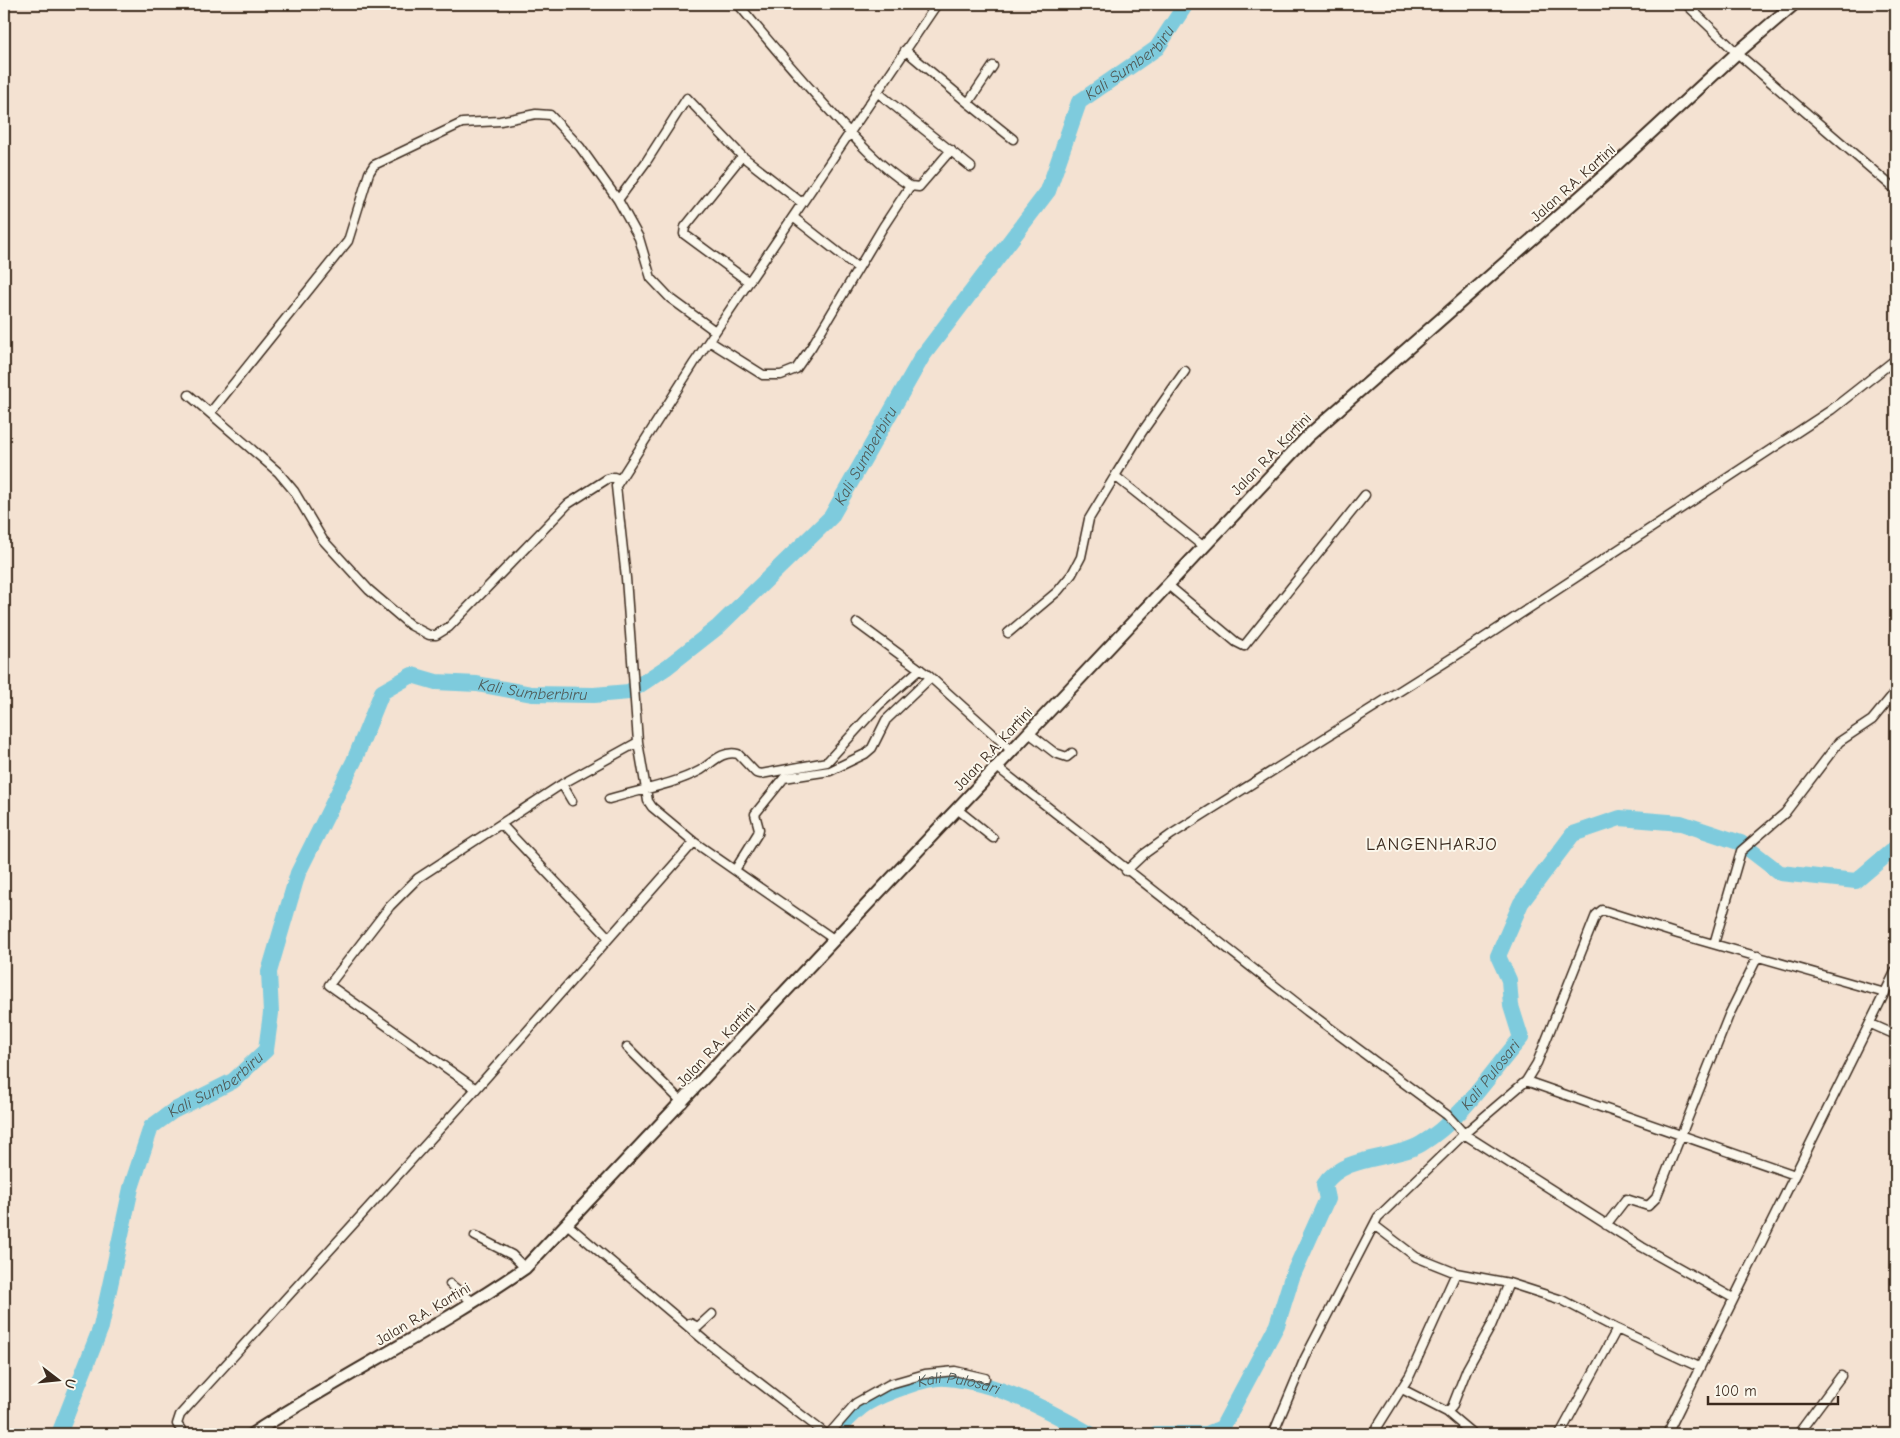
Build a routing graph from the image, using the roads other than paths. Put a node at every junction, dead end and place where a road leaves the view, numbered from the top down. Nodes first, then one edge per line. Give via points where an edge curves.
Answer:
1 (738, 4) edge
2 (937, 4) edge
3 (1686, 4) edge
4 (1794, 4) edge
5 (905, 50) junction
6 (1737, 53) junction
7 (993, 66) dead end
8 (877, 92) junction
9 (968, 103) junction
10 (850, 134) junction
11 (1013, 140) dead end
12 (951, 150) junction
13 (742, 156) junction
14 (971, 167) dead end
15 (910, 186) junction
16 (1896, 190) edge
17 (618, 200) junction
18 (802, 203) junction
19 (793, 217) junction
20 (858, 268) junction
21 (749, 282) junction
22 (715, 331) junction
23 (709, 342) junction
24 (1896, 359) edge
25 (1185, 371) dead end
26 (189, 396) dead end
27 (211, 412) junction
28 (1115, 476) junction
29 (619, 479) junction
30 (1366, 495) dead end
31 (1204, 547) junction
32 (1168, 585) junction
33 (856, 624) dead end
34 (1008, 634) dead end
35 (925, 673) junction
36 (1896, 691) edge
37 (1029, 733) junction
38 (638, 742) junction
39 (1012, 751) junction
40 (1072, 753) dead end
41 (827, 762) junction
42 (997, 767) junction
43 (830, 771) junction
44 (563, 786) junction
45 (646, 792) junction
46 (608, 798) dead end
47 (572, 801) dead end
48 (957, 809) junction
49 (501, 824) junction
50 (993, 838) dead end
51 (694, 842) junction
52 (735, 870) junction
53 (1126, 871) junction
54 (608, 937) junction
55 (835, 940) junction
56 (1714, 944) junction
57 (1758, 956) junction
58 (1896, 970) edge
59 (1885, 993) junction
60 (1871, 1024) junction
61 (1896, 1035) edge
62 (627, 1046) dead end
63 (1526, 1081) junction
64 (476, 1088) junction
65 (682, 1103) junction
66 (1464, 1134) junction
67 (1680, 1136) junction
68 (1795, 1175) junction
69 (569, 1224) junction
70 (1374, 1225) junction
71 (1606, 1225) junction
72 (475, 1236) dead end
73 (525, 1268) junction
74 (1456, 1274) junction
75 (1509, 1283) junction
76 (450, 1284) dead end
77 (1732, 1298) junction
78 (473, 1302) junction
79 (712, 1314) dead end
80 (1617, 1328) junction
81 (1699, 1367) junction
82 (1841, 1376) dead end
83 (985, 1378) dead end
84 (1402, 1388) junction
85 (1447, 1412) junction
86 (184, 1434) edge
87 (252, 1434) edge
88 (828, 1434) edge
89 (1273, 1434) edge
90 (1373, 1434) edge
91 (1473, 1434) edge
92 (1560, 1434) edge
93 (1667, 1434) edge
94 (1798, 1434) edge

1 - 10 street
2 - 5 street
3 - 6 street
4 - 6 main road, Jalan R.A. Kartini
5 - 8 street
5 - 9 street
6 - 16 street
6 - 31 main road, Jalan R.A. Kartini via 1606,175 1308,436
7 - 9 street
8 - 10 street
8 - 12 street
9 - 11 street
10 - 15 street
10 - 18 street
12 - 14 street
12 - 15 street via 925,182 918,187
13 - 17 street via 687,98
13 - 18 street
13 - 21 street via 685,227 684,234
15 - 20 street
17 - 22 street via 639,238 651,278 670,298
17 - 27 street via 580,147 556,119 547,114 458,124 378,162 369,173 348,241
18 - 19 street
19 - 20 street
19 - 21 street
20 - 23 street via 802,362 791,372 762,374
21 - 22 street
22 - 23 street
23 - 29 street
24 - 53 street via 1831,410 1479,641 1172,834
25 - 28 street
26 - 27 street
27 - 29 street via 278,472 294,491 323,540 369,590 410,625 429,634 436,635 449,627 568,504 607,478
28 - 31 street
28 - 34 street via 1089,519 1081,557 1072,574 1058,592
29 - 38 street via 616,486
30 - 32 street via 1244,646
31 - 32 main road, Jalan R.A. Kartini
32 - 37 main road, Jalan R.A. Kartini
33 - 35 street
35 - 39 street
35 - 41 street via 879,705
35 - 43 street via 886,720 872,748
36 - 56 street via 1872,720 1839,742 1785,813 1741,850
37 - 39 main road, Jalan R.A. Kartini
37 - 40 street via 1055,753 1067,757
38 - 44 street
38 - 45 street
39 - 42 main road, Jalan R.A. Kartini
41 - 43 street
41 - 45 street via 761,774 756,773 738,754 726,754 700,770
42 - 48 main road, Jalan R.A. Kartini
42 - 53 street
43 - 52 street via 784,778 756,814 760,829
44 - 47 street
44 - 49 street
45 - 46 street
45 - 51 street via 652,807
48 - 50 street
48 - 55 main road, Jalan R.A. Kartini
49 - 54 street
49 - 64 street via 404,890 329,985
51 - 52 street
51 - 54 street
52 - 55 street
53 - 66 street via 1447,1115
54 - 64 street
55 - 65 main road, Jalan R.A. Kartini
56 - 57 street
56 - 63 street via 1607,910 1598,912 1537,1063
57 - 59 street
57 - 67 street via 1729,1015
58 - 59 street
59 - 60 street
60 - 61 street
60 - 68 street
62 - 65 street
63 - 66 street
63 - 67 street
64 - 86 street via 180,1415 178,1424
65 - 69 main road, Jalan R.A. Kartini
66 - 70 street via 1384,1210
66 - 71 street
67 - 68 street
67 - 71 street via 1652,1203 1648,1206 1626,1199
68 - 77 street
69 - 73 main road, Jalan R.A. Kartini
69 - 79 street via 694,1326 698,1328
69 - 88 street via 706,1341
70 - 74 street via 1416,1257
70 - 89 street via 1306,1358
71 - 77 street
72 - 73 street via 512,1255
73 - 78 main road, Jalan R.A. Kartini
74 - 75 street
74 - 84 street
75 - 80 street via 1562,1300
75 - 85 street
76 - 78 street
77 - 81 street
78 - 87 main road, Jalan R.A. Kartini via 432,1329 309,1397
80 - 81 street
80 - 92 street
81 - 93 street
82 - 94 street
83 - 88 street via 955,1371 926,1374 890,1384 856,1403
84 - 85 street
84 - 90 street
85 - 91 street

